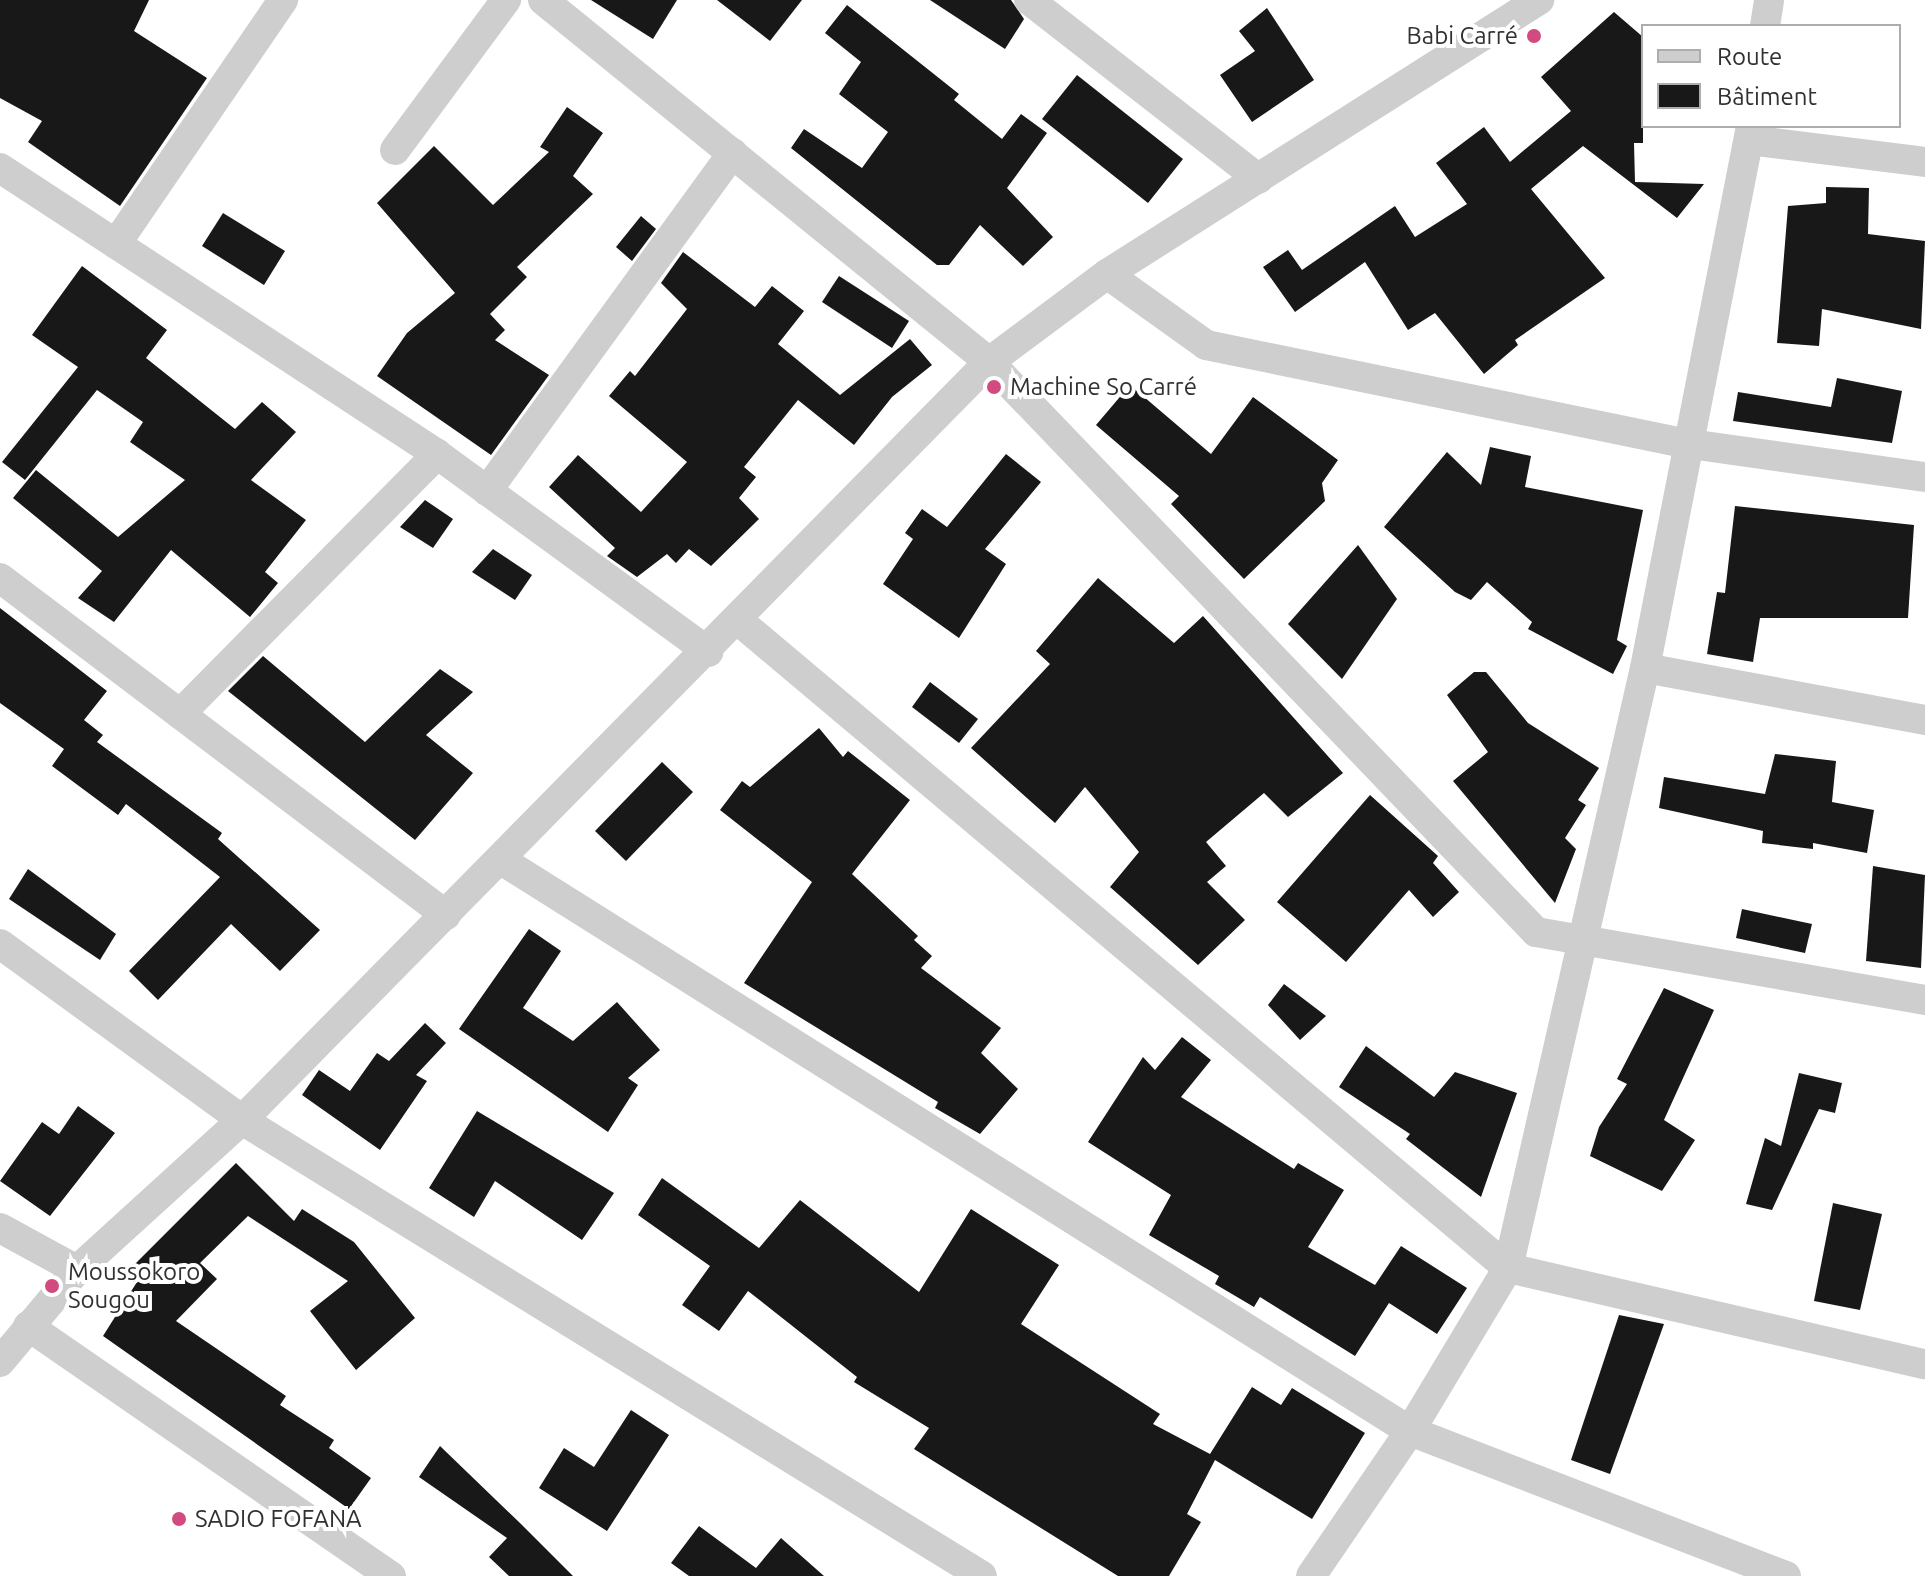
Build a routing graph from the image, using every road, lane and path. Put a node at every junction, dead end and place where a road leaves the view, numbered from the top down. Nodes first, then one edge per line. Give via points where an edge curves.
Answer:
1 (283, 0) edge
2 (506, 0) edge
3 (543, 0) edge
4 (1029, 0) edge
5 (1769, 0) edge
6 (1525, 2) edge
7 (1765, 24) edge
8 (1750, 133) edge
9 (395, 150) dead end
10 (733, 153) junction
11 (1925, 162) edge
12 (0, 168) edge
13 (1259, 179) junction
14 (116, 244) junction
15 (1107, 274) junction
16 (989, 362) junction
17 (1690, 444) junction
18 (437, 454) junction
19 (1925, 477) edge
20 (487, 491) junction
21 (0, 578) edge
22 (739, 621) junction
23 (709, 652) junction
24 (1645, 668) junction
25 (180, 714) junction
26 (1925, 720) edge
27 (501, 860) junction
28 (446, 915) junction
29 (1580, 939) junction
30 (0, 944) edge
31 (1925, 1000) edge
32 (242, 1120) junction
33 (8, 1240) edge
34 (1508, 1268) junction
35 (77, 1270) junction
36 (28, 1326) junction
37 (0, 1362) edge
38 (1925, 1364) edge
39 (1410, 1431) junction
40 (391, 1576) edge
41 (982, 1576) edge
42 (1311, 1576) edge
43 (1786, 1576) edge

1 - 14 street
2 - 9 street
3 - 10 street
4 - 13 street
5 - 7 street
6 - 13 street
8 - 11 street
8 - 17 street
10 - 16 street
10 - 20 street
12 - 14 street
13 - 15 street
14 - 18 street
15 - 16 street
15 - 17 street via 1206,345
16 - 22 street
16 - 29 street via 1536,932
17 - 19 street
17 - 24 street
18 - 20 street
18 - 25 street
20 - 23 street
21 - 25 street
22 - 23 street
22 - 34 street
23 - 27 street
24 - 26 street
24 - 29 street
25 - 28 street
27 - 28 street
27 - 39 street
28 - 32 street
29 - 31 street
29 - 34 street
30 - 32 street
32 - 35 street
32 - 41 street
33 - 35 street
34 - 38 street
34 - 39 street
35 - 36 street
36 - 37 street
36 - 40 street
39 - 42 street
39 - 43 street

